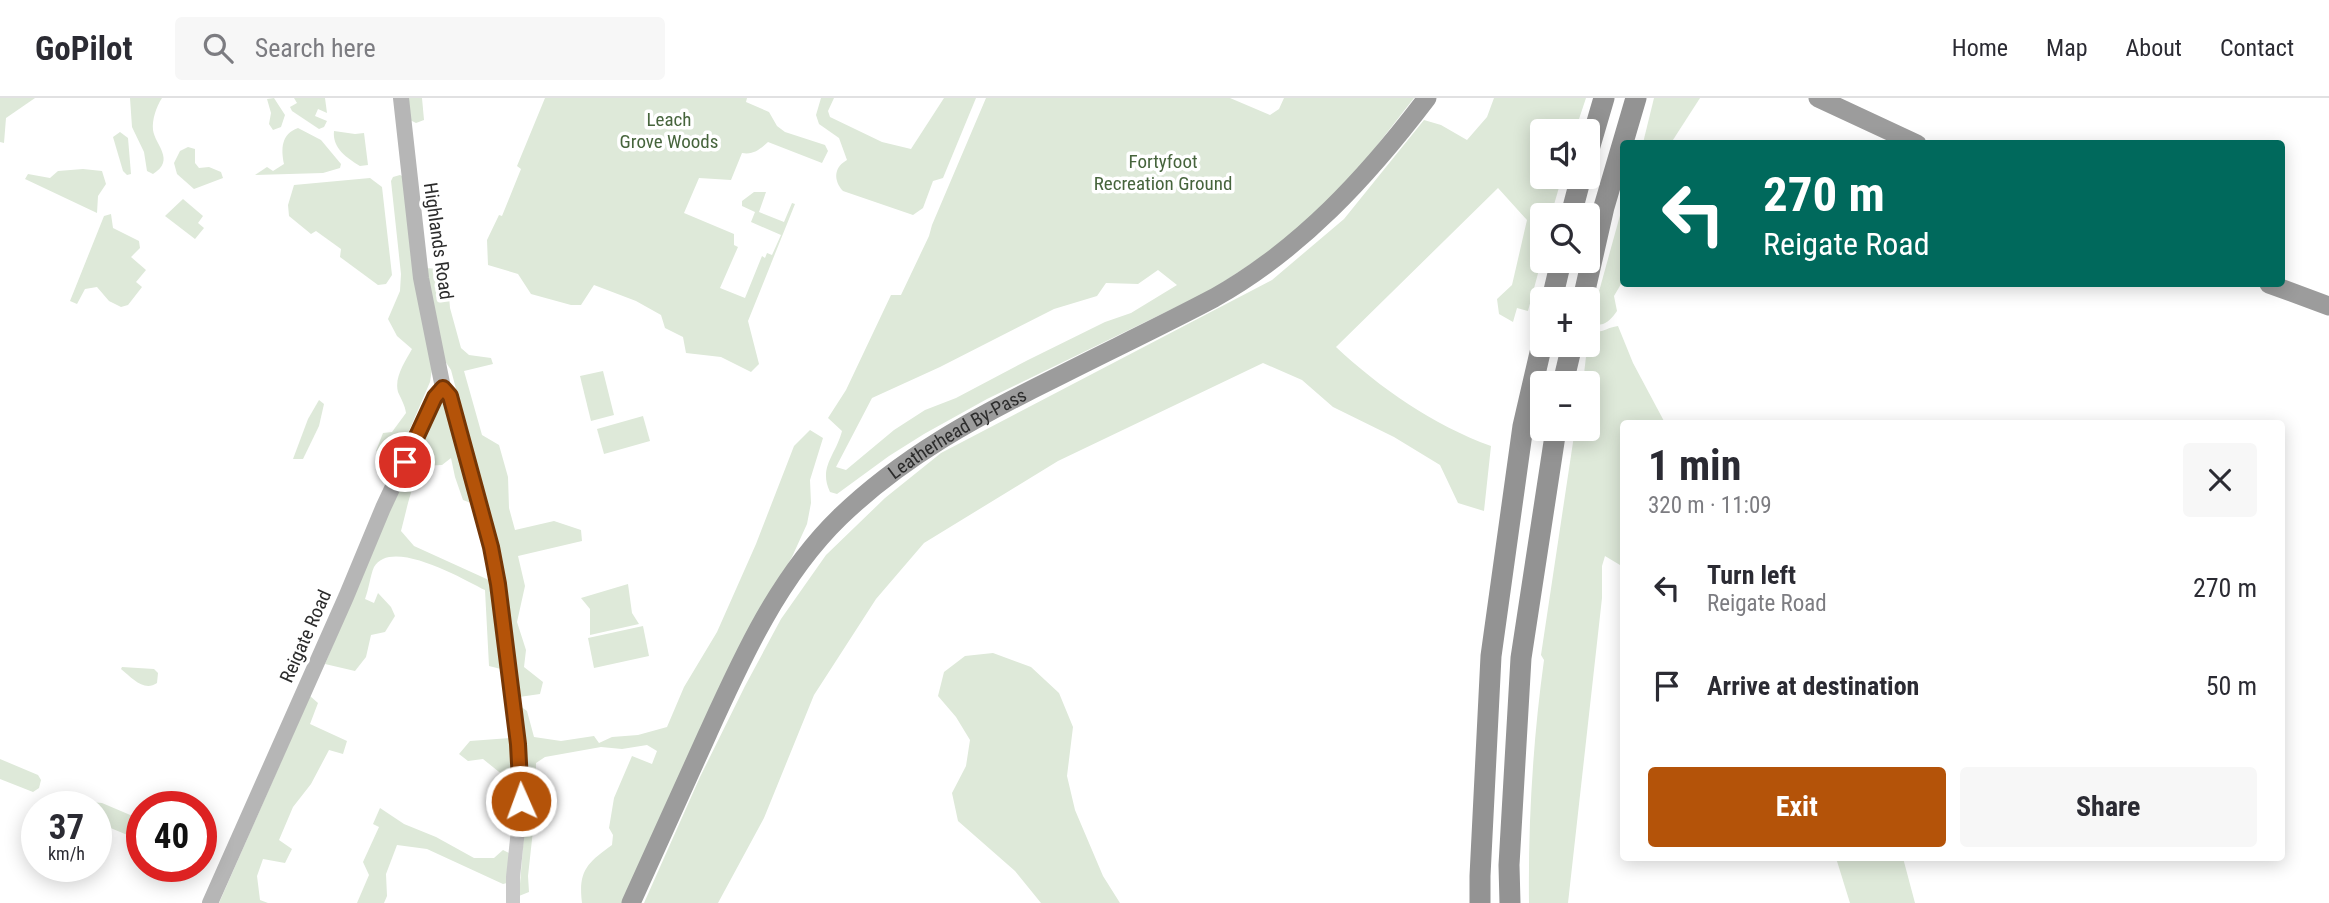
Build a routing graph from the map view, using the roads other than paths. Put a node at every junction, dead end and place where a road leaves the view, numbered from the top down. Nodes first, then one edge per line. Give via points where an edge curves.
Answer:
1 (401, 98) edge
2 (1427, 98) edge
3 (1604, 98) edge
4 (1636, 98) edge
5 (1818, 98) edge
6 (1598, 119) edge
7 (1624, 140) edge
8 (1908, 140) edge
9 (1620, 152) edge
10 (1586, 287) edge
11 (2277, 287) edge
12 (2329, 306) edge
13 (1539, 357) edge
14 (443, 388) junction
15 (1554, 441) edge
16 (210, 903) edge
17 (513, 903) edge
18 (631, 903) edge
19 (1480, 903) edge
20 (1510, 903) edge

1 - 14 main road, Highlands Road via 421,278
2 - 18 highway, Leatherhead By-Pass via 1349,192 1288,250 1214,298 943,437 838,518 762,622
3 - 6 highway
4 - 7 highway
5 - 8 highway
9 - 10 highway
11 - 12 highway
13 - 19 highway via 1523,426 1492,656
14 - 16 main road, Reigate Road via 383,508
14 - 17 street via 450,396 500,597 520,771
15 - 20 highway via 1521,658

